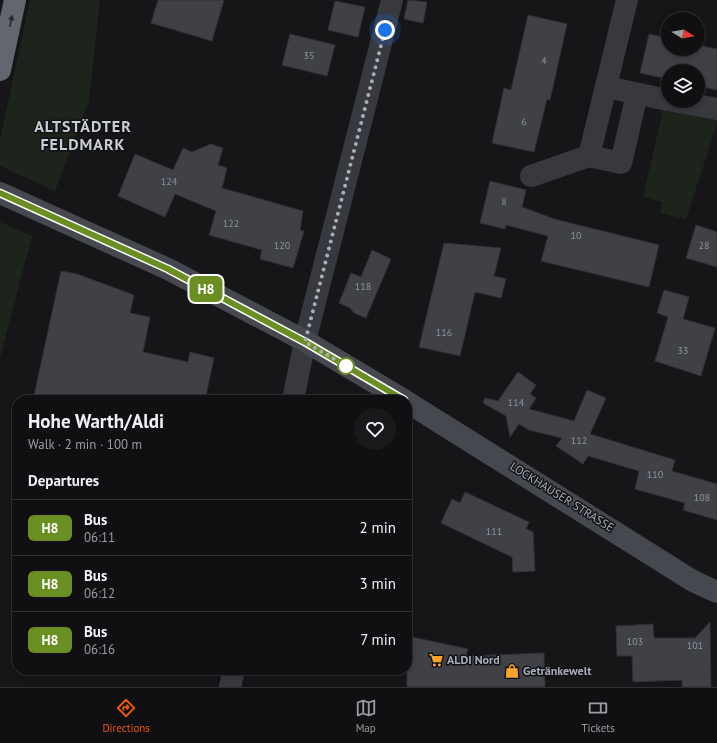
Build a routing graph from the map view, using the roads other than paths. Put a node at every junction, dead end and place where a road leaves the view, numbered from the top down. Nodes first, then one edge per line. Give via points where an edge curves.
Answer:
1 (15, 0) edge
2 (392, 0) edge
3 (627, 0) edge
4 (0, 70) edge
5 (606, 87) junction
6 (637, 94) junction
7 (661, 99) edge
8 (705, 107) edge
9 (717, 109) edge
10 (588, 156) junction
11 (531, 176) dead end
12 (1, 194) edge
13 (305, 342) junction
14 (294, 395) edge
15 (395, 395) edge
16 (412, 405) edge
17 (717, 592) edge
18 (233, 675) edge
19 (230, 687) edge

4 -> 1 highway
2 - 13 street
3 - 5 street
5 - 6 street
5 - 10 street
6 - 7 street
6 - 10 street via 621,163
8 - 9 street
10 - 11 street
12 - 13 street via 168,269
13 - 14 street
13 - 15 street
16 - 17 street, LOCKHAUSER STRASSE via 693,581
18 - 19 street

